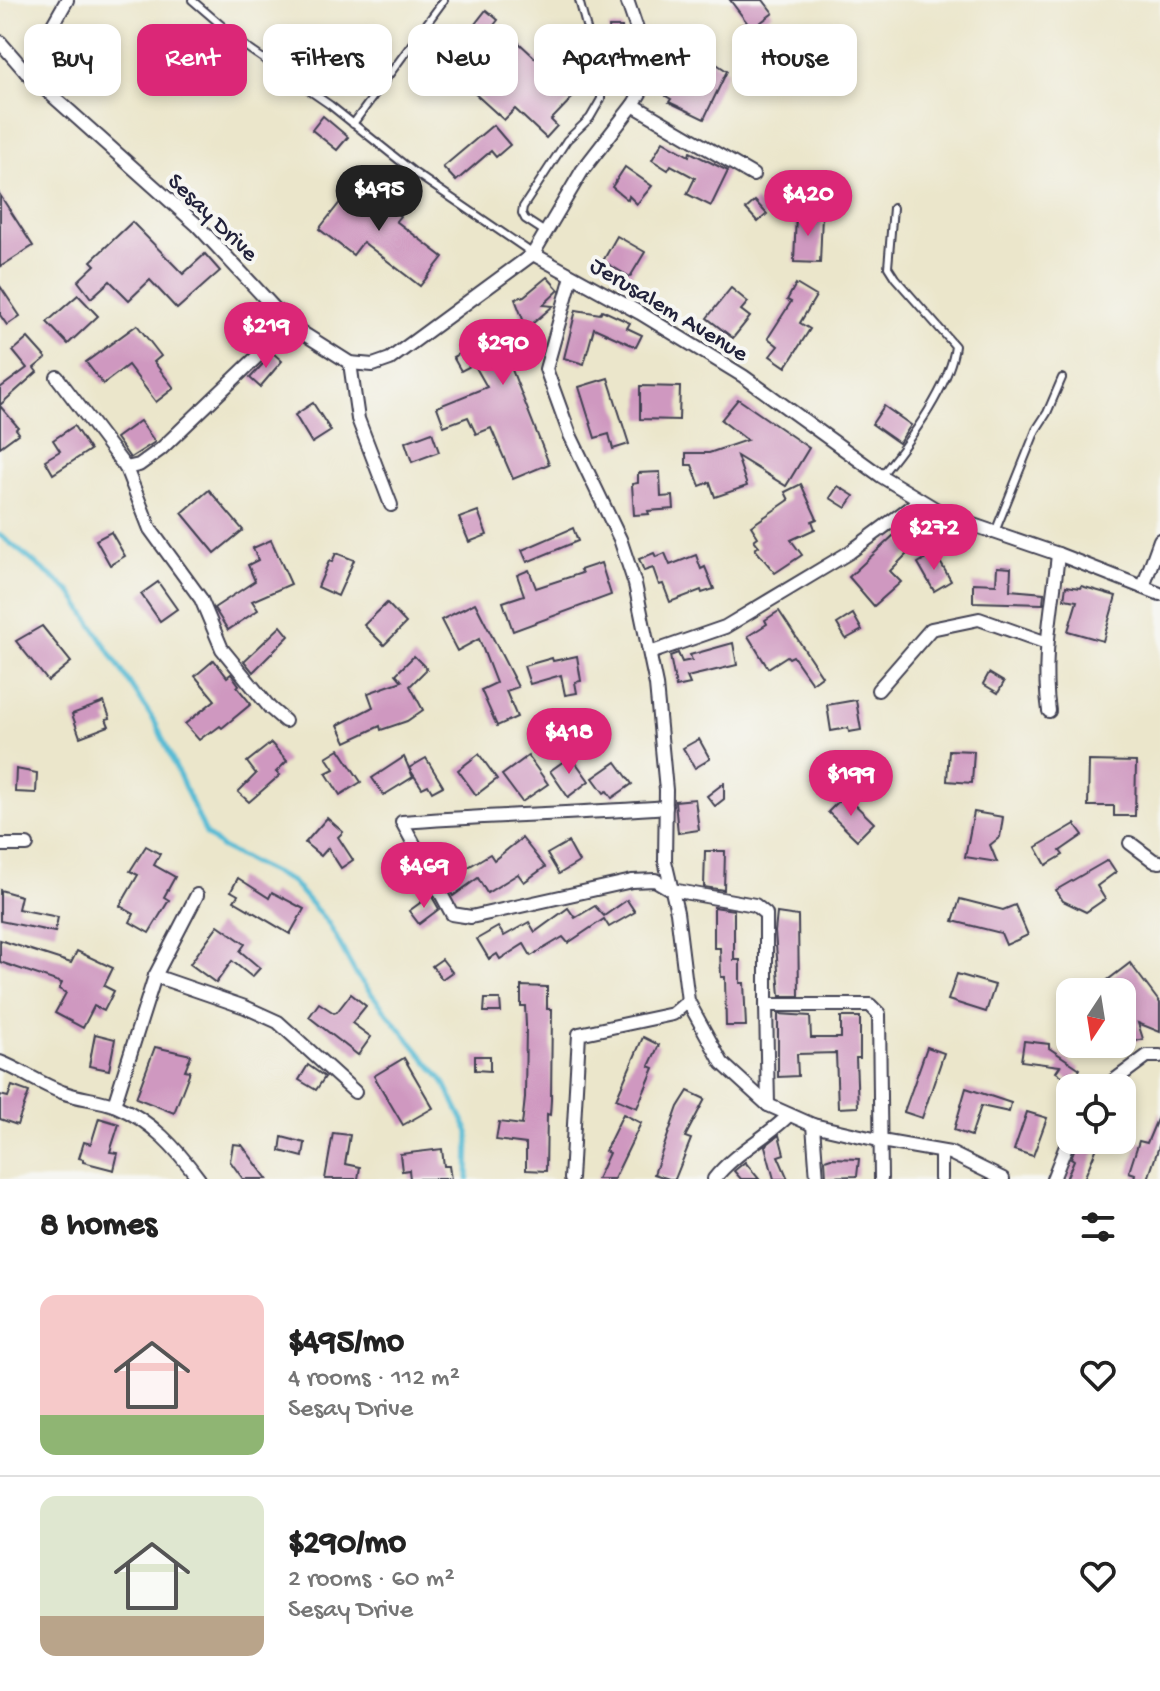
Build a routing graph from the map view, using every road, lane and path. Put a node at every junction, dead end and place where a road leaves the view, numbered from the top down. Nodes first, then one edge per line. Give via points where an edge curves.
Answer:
1 (67, 0) edge
2 (192, 0) edge
3 (444, 0) edge
4 (579, 0) edge
5 (627, 0) edge
6 (53, 24) edge
7 (0, 42) edge
8 (24, 70) edge
9 (53, 96) edge
10 (633, 105) junction
11 (353, 124) junction
12 (753, 175) dead end
13 (893, 208) dead end
14 (545, 232) junction
15 (533, 254) junction
16 (572, 276) junction
17 (290, 325) junction
18 (350, 363) junction
19 (57, 377) dead end
20 (1062, 378) dead end
21 (126, 468) junction
22 (881, 476) junction
23 (920, 500) junction
24 (391, 505) dead end
25 (995, 532) junction
26 (1160, 540) edge
27 (1058, 554) junction
28 (1143, 587) junction
29 (1160, 594) edge
30 (1047, 643) junction
31 (650, 653) junction
32 (878, 690) dead end
33 (1049, 711) dead end
34 (285, 721) dead end
35 (666, 807) junction
36 (1130, 843) dead end
37 (0, 845) edge
38 (27, 845) dead end
39 (1160, 862) edge
40 (672, 890) junction
41 (197, 895) dead end
42 (155, 976) junction
43 (688, 1001) junction
44 (766, 1005) junction
45 (1160, 1056) edge
46 (0, 1062) edge
47 (1123, 1074) edge
48 (355, 1092) dead end
49 (114, 1105) junction
50 (768, 1105) junction
51 (789, 1115) junction
52 (813, 1125) junction
53 (882, 1141) junction
54 (941, 1152) junction
55 (1063, 1154) edge
56 (999, 1178) edge
57 (199, 1179) edge
58 (571, 1179) edge
59 (714, 1179) edge
60 (817, 1179) edge
61 (881, 1179) edge
62 (941, 1179) edge
63 (1053, 1179) edge

1 - 6 street
2 - 11 lane, Jerusalem Avenue via 249,49
3 - 11 lane
4 - 14 lane via 601,99 523,207 525,219
5 - 10 street via 647,74
7 - 8 street, Sesay Drive
9 - 17 street, Sesay Drive via 197,225
10 - 12 street
10 - 14 street via 582,171
11 - 15 lane, Jerusalem Avenue
13 - 22 lane via 888,267 955,346 953,362 912,438
14 - 15 street
15 - 16 street, Jerusalem Avenue
15 - 18 street via 390,359 373,365
16 - 22 street, Jerusalem Avenue via 743,376
16 - 31 street via 546,369 570,435 620,539
17 - 18 street, Sesay Drive
17 - 21 street via 161,449
18 - 24 street via 358,419
19 - 21 street
20 - 25 lane
21 - 34 street via 150,529 201,599 222,649
22 - 23 street, Jerusalem Avenue
23 - 25 street, Jerusalem Avenue via 947,516
23 - 31 street via 850,552 725,627
25 - 27 street, Jerusalem Avenue
26 - 28 street
27 - 28 street, Jerusalem Avenue
27 - 30 street
28 - 29 street, Jerusalem Avenue
30 - 32 street via 979,619 931,629
30 - 33 street
31 - 35 street
35 - 40 street via 665,861
35 - 40 street via 402,822 452,914 471,917 632,881 655,880
36 - 39 street
37 - 38 street
40 - 43 street
40 - 44 street via 736,900 766,914
41 - 42 street
42 - 48 street via 278,1022
42 - 49 street
43 - 50 street via 722,1063
43 - 58 street via 673,1014 579,1034
44 - 50 street
44 - 53 street via 870,1005 879,1014
45 - 47 street via 1147,1056
46 - 49 street via 65,1094
49 - 57 street via 175,1146
50 - 51 street
51 - 52 street
51 - 59 street
52 - 53 street
52 - 60 street
53 - 54 street
53 - 61 street
54 - 56 street
54 - 62 street
55 - 63 street

